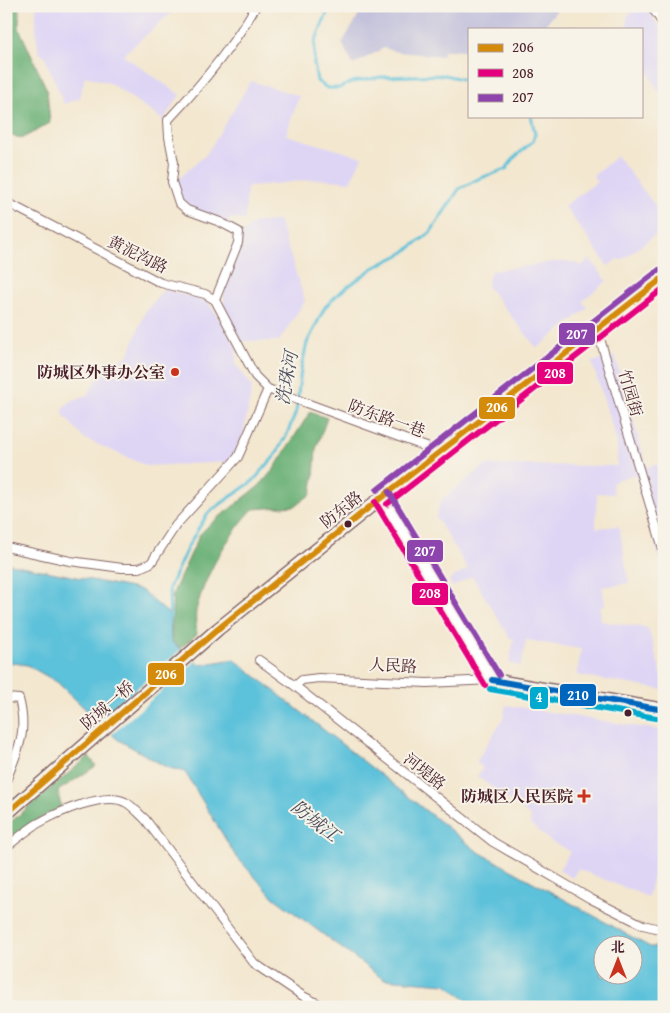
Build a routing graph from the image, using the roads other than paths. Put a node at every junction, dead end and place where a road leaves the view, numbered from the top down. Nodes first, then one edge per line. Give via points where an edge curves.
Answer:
1 (256, 6) edge
2 (651, 6) edge
3 (664, 25) edge
4 (6, 202) edge
5 (664, 277) edge
6 (216, 300) junction
7 (597, 329) junction
8 (268, 389) junction
9 (440, 452) junction
10 (382, 497) junction
11 (6, 547) edge
12 (664, 552) edge
13 (207, 639) joint
14 (259, 660) dead end
15 (492, 680) junction
16 (295, 686) junction
17 (6, 698) edge
18 (664, 710) edge
19 (6, 781) edge
20 (6, 814) edge
21 (6, 847) edge
22 (664, 930) edge
23 (325, 1007) edge

1 - 6 street via 242,31 168,120 174,163 172,182 179,203 187,210 238,232 238,243
2 - 3 street
4 - 6 street, 黄泥沟路 via 161,283
5 - 7 main road, 防东路
6 - 8 street via 255,376
7 - 9 main road, 防东路
7 - 12 street, 竹园街
8 - 9 street, 防东路一巷
8 - 11 street via 238,457 176,525 151,563 139,568 122,568
9 - 10 main road, 防东路
10 - 13 main road, 防东路
10 - 15 main road
13 - 20 main road, 防城一桥
14 - 16 street, 河堤路
15 - 16 street, 人民路 via 428,683 319,678 302,680
15 - 18 main road, 人民路
16 - 22 street, 河堤路 via 493,842 591,900 643,925
17 - 19 street via 18,699 24,724
21 - 23 street via 38,824 67,810 108,799 124,801 146,819 254,962

